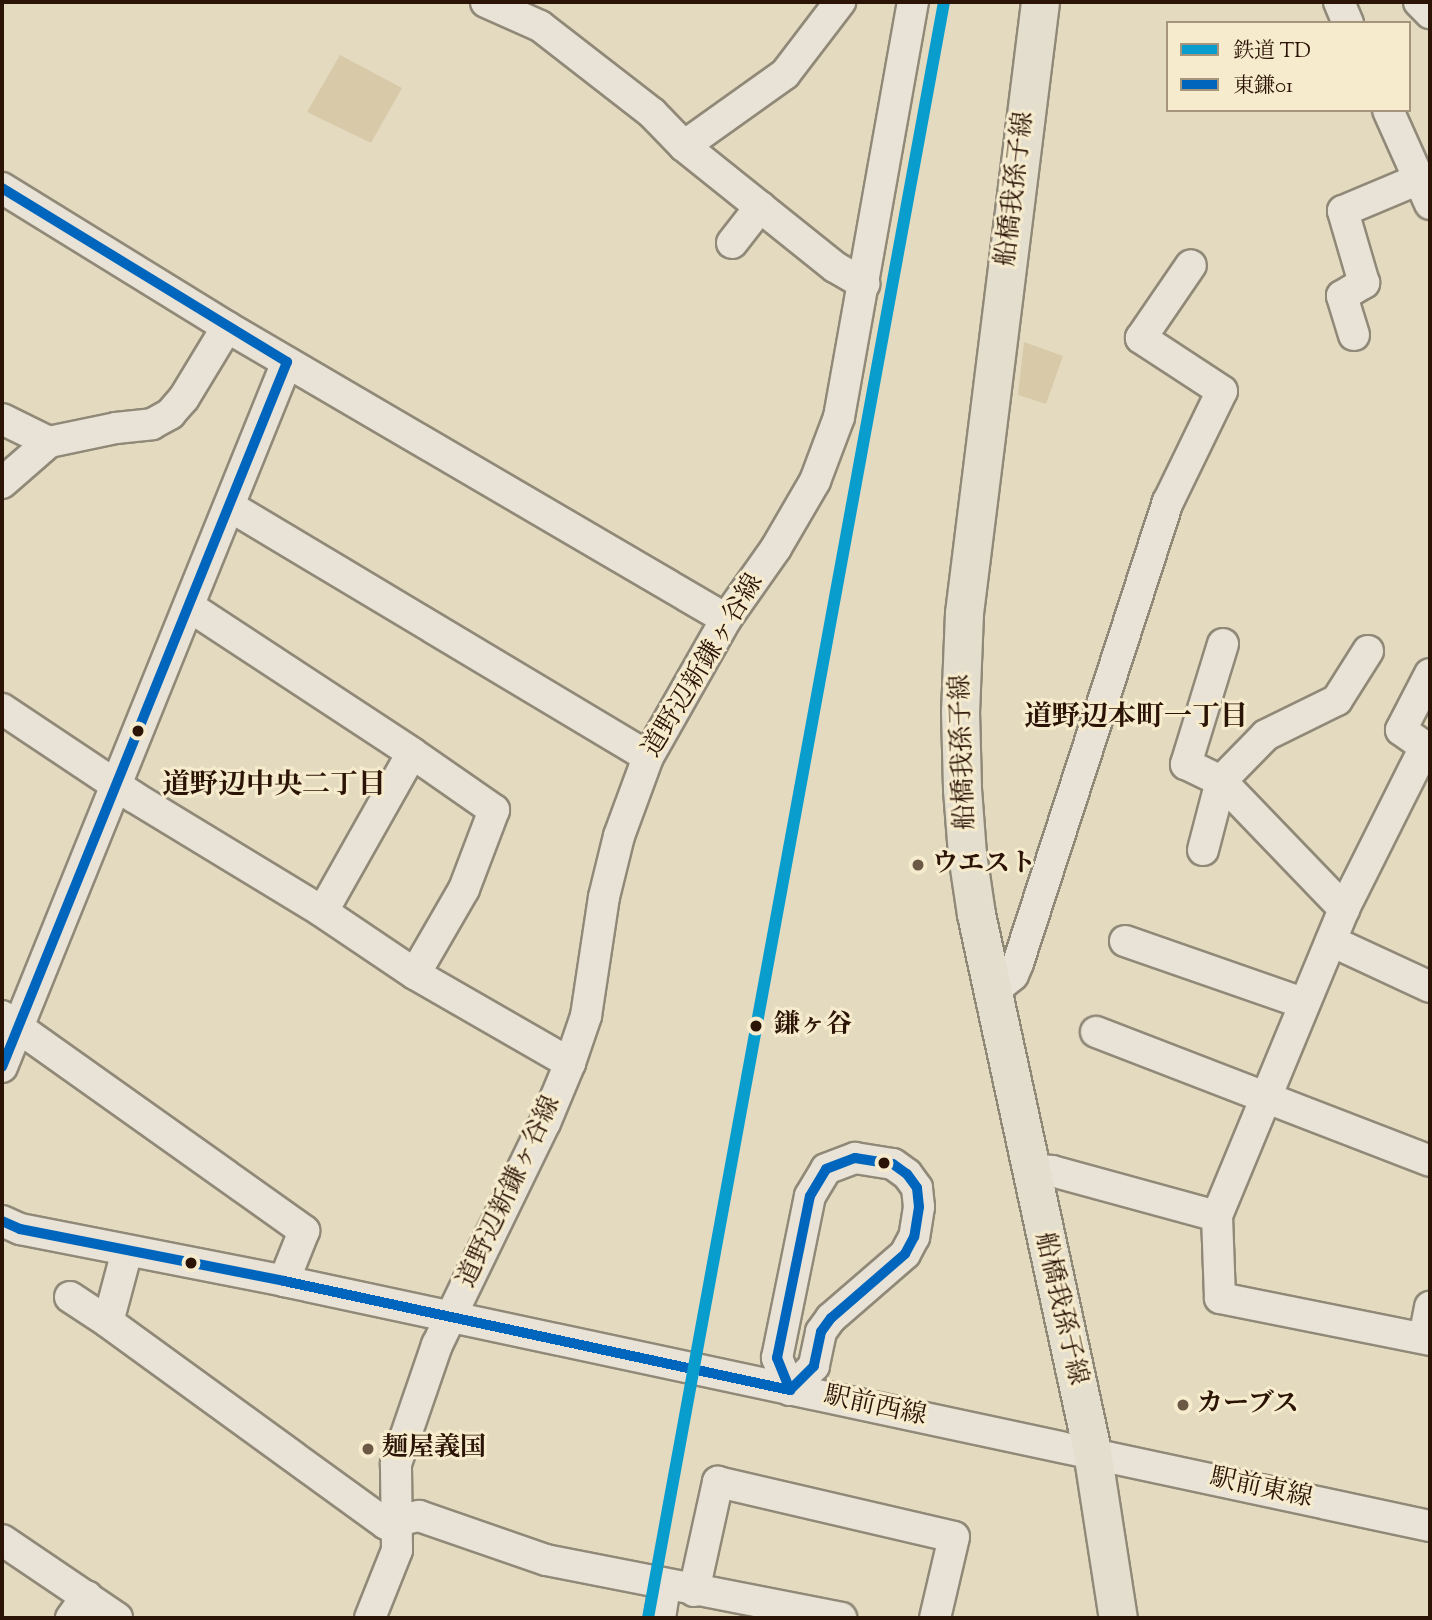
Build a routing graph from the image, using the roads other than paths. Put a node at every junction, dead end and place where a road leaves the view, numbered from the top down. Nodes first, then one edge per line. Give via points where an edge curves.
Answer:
1 (486, 2) edge
2 (840, 2) edge
3 (913, 2) edge
4 (1040, 2) edge
5 (1339, 2) edge
6 (1419, 2) edge
7 (1430, 13) edge
8 (1347, 21) edge
9 (1389, 112) edge
10 (684, 146) junction
11 (2, 188) edge
12 (1424, 192) edge
13 (760, 207) junction
14 (732, 243) dead end
15 (1191, 265) dead end
16 (864, 285) junction
17 (227, 327) junction
18 (1354, 335) dead end
19 (287, 362) junction
20 (2, 419) edge
21 (49, 442) junction
22 (2, 483) edge
23 (231, 507) junction
24 (190, 607) junction
25 (726, 619) junction
26 (1223, 644) dead end
27 (1368, 651) dead end
28 (1430, 674) edge
29 (2, 709) edge
30 (412, 753) junction
31 (648, 757) junction
32 (1221, 781) junction
33 (117, 786) junction
34 (1203, 850) dead end
35 (1344, 909) junction
36 (323, 911) junction
37 (1125, 941) dead end
38 (1331, 941) junction
39 (415, 974) junction
40 (1430, 988) edge
41 (992, 992) junction
42 (1303, 1003) junction
43 (10, 1022) edge
44 (1096, 1032) dead end
45 (570, 1063) junction
46 (2, 1067) edge
47 (1266, 1097) junction
48 (1430, 1161) edge
49 (1029, 1169) junction
50 (1217, 1216) junction
51 (2, 1221) edge
52 (127, 1251) junction
53 (284, 1281) junction
54 (69, 1297) dead end
55 (1430, 1307) edge
56 (451, 1318) junction
57 (108, 1322) junction
58 (1427, 1339) edge
59 (790, 1390) junction
60 (1092, 1451) junction
61 (397, 1521) junction
62 (1430, 1526) edge
63 (2, 1540) edge
64 (665, 1586) junction
65 (694, 1591) junction
66 (79, 1607) edge
67 (834, 1617) edge
68 (117, 1618) edge
69 (370, 1618) edge
70 (660, 1618) edge
71 (935, 1618) edge
72 (1118, 1618) edge

1 - 10 street via 540,26 652,113
2 - 10 street via 785,74
3 - 16 street, 道野辺新鎌ヶ谷線
4 - 41 main road, 船橋我孫子線 via 964,613 960,711 967,854
5 - 8 street
6 - 7 street
9 - 12 street
10 - 13 street
11 - 17 street
12 - 18 street via 1343,211 1364,283 1342,296
13 - 14 street
13 - 16 street
15 - 41 street via 1141,338 1222,391 1168,502 1018,963 1013,975
16 - 25 street, 道野辺新鎌ヶ谷線 via 839,417 815,481 776,548
17 - 19 street
17 - 21 street via 170,414 152,424
19 - 23 street
19 - 25 street
20 - 21 street
21 - 22 street
23 - 24 street
23 - 31 street
24 - 30 street
24 - 33 street
25 - 31 street, 道野辺新鎌ヶ谷線
26 - 32 street via 1186,764
27 - 32 street via 1337,700 1266,735
28 - 35 street via 1401,730 1425,747
29 - 33 street
30 - 36 street
30 - 39 street via 494,810 464,889
31 - 45 street, 道野辺新鎌ヶ谷線 via 619,836 604,897 586,1016
32 - 34 street
32 - 35 street
33 - 36 street
33 - 43 street
35 - 38 street
36 - 39 street
37 - 42 street
38 - 40 street
38 - 42 street
39 - 45 street
41 - 49 main road, 船橋我孫子線
42 - 47 street
43 - 46 street
43 - 53 street via 312,1237
44 - 47 street
45 - 56 street, 道野辺新鎌ヶ谷線
47 - 48 street
47 - 50 street
49 - 50 street via 1052,1171
49 - 60 main road, 船橋我孫子線
50 - 58 street via 1220,1298
51 - 52 street, 駅前西線 via 20,1229
52 - 53 street, 駅前西線
52 - 57 street
53 - 56 street, 駅前西線
54 - 57 street
55 - 58 street
56 - 59 street, 駅前西線
56 - 61 street, 道野辺新鎌ヶ谷線 via 437,1345 396,1464
57 - 61 street via 386,1524
59 - 59 street via 777,1358 813,1188 826,1169 840,1161 855,1158 893,1164 917,1188 914,1237 905,1254 831,1318 821,1332 814,1366
59 - 60 street, 駅前西線
60 - 62 street, 駅前東線
60 - 72 main road, 船橋我孫子線
61 - 64 street via 419,1516 546,1560
61 - 69 street, 道野辺新鎌ヶ谷線 via 397,1550
63 - 66 street
64 - 65 street
64 - 70 street
65 - 67 street
65 - 71 street via 718,1482 954,1537
66 - 68 street

